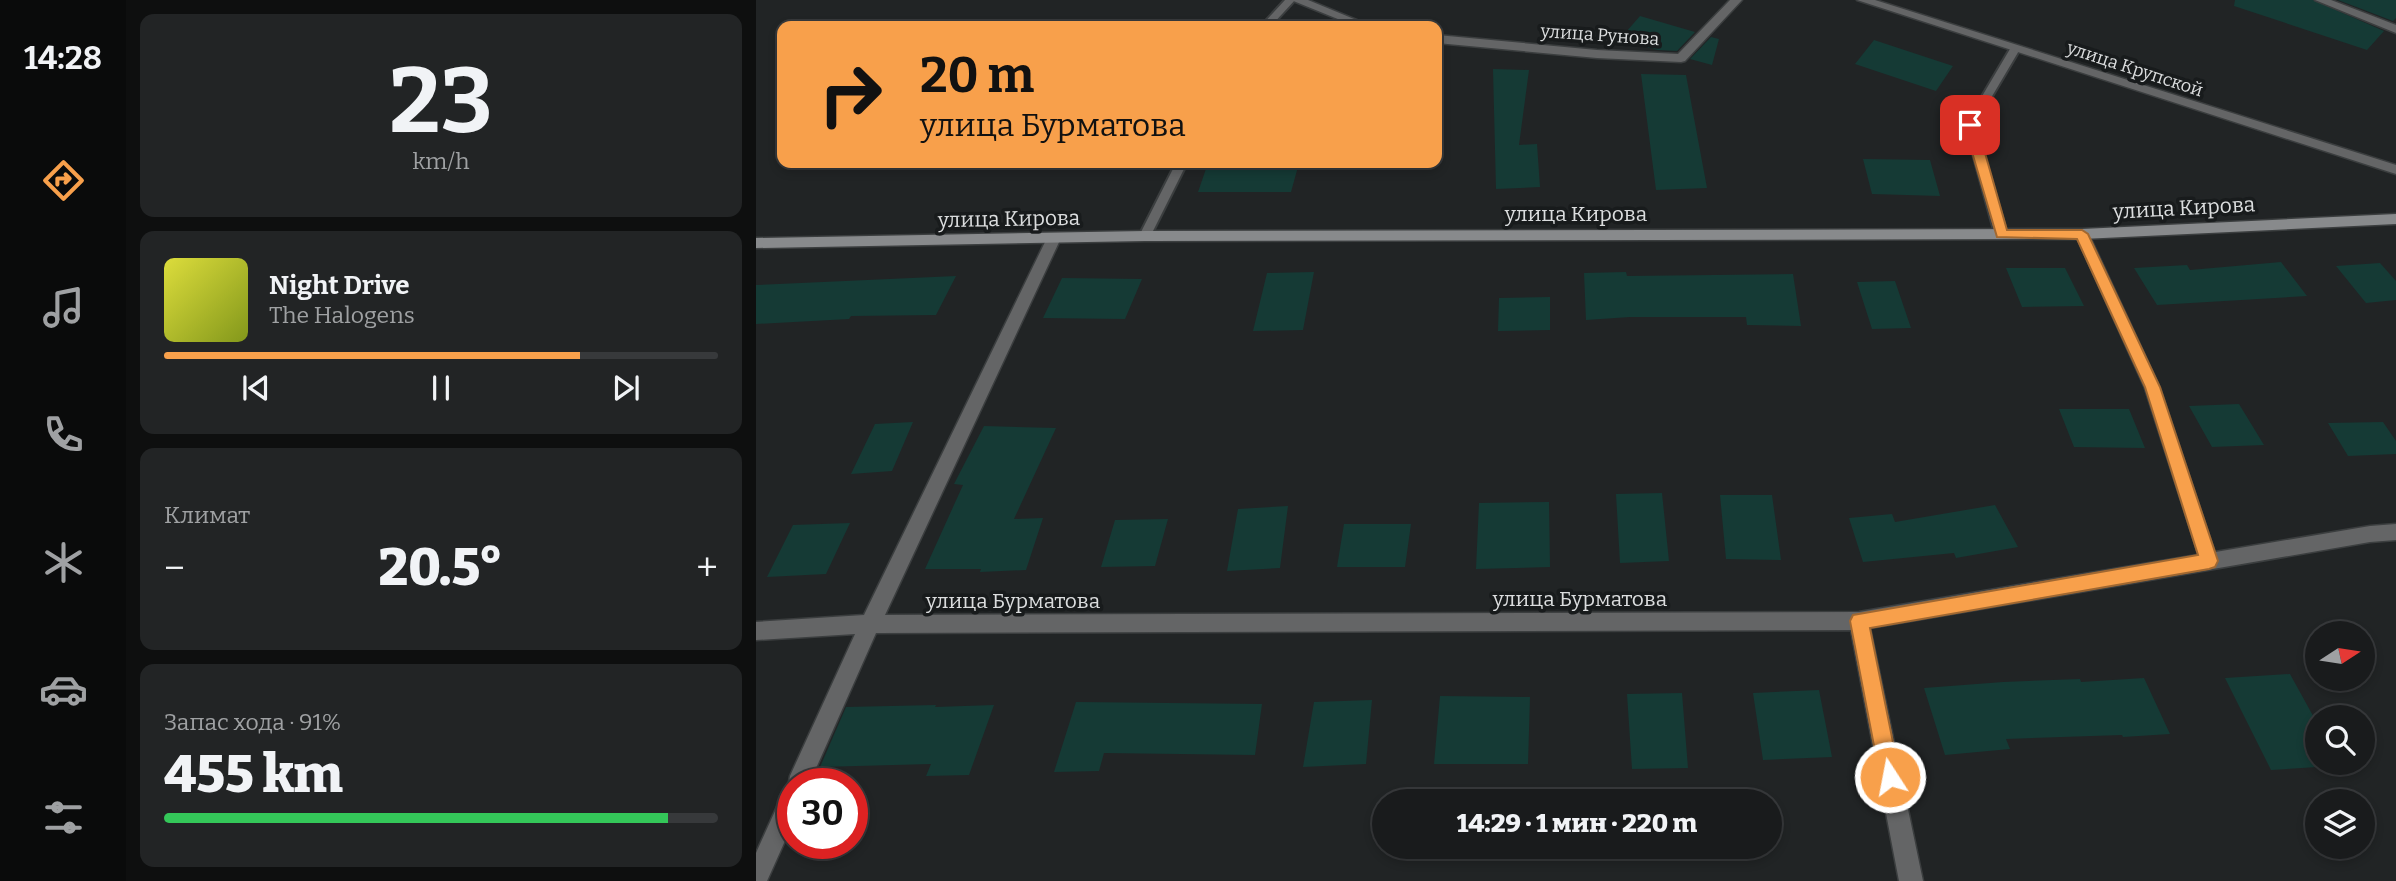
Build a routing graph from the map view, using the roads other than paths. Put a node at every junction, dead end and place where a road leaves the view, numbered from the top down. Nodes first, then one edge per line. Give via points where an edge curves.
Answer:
1 (1290, 0) edge
2 (1297, 0) edge
3 (1737, 0) edge
4 (1863, 0) edge
5 (2321, 0) edge
6 (1271, 21) edge
7 (1352, 21) edge
8 (2396, 29) edge
9 (1442, 39) edge
10 (2015, 49) junction
11 (1179, 168) edge
12 (2396, 170) edge
13 (2396, 219) edge
14 (2001, 234) junction
15 (2082, 234) junction
16 (1145, 236) junction
17 (1053, 240) junction
18 (756, 243) edge
19 (2396, 532) edge
20 (2370, 534) junction
21 (2396, 547) edge
22 (2209, 561) junction
23 (1859, 621) junction
24 (870, 624) junction
25 (756, 631) edge
26 (806, 768) edge
27 (777, 832) edge
28 (756, 879) edge
29 (1911, 881) edge

1 - 6 lane
2 - 7 street
3 - 9 street, улица Рунова via 1681,58
4 - 10 street, улица Крупской
5 - 8 street
10 - 12 street, улица Крупской
10 - 14 lane via 1970,125
11 - 16 lane
13 - 15 main road, улица Кирова
14 - 15 main road, улица Кирова
14 - 16 main road, улица Кирова
15 - 22 lane via 2152,387
16 - 17 main road, улица Кирова
17 - 18 main road, улица Кирова
17 - 24 street
19 - 20 street, улица Бурматова
20 - 21 street
20 - 22 street, улица Бурматова
22 - 23 street, улица Бурматова
23 - 24 street, улица Бурматова
23 - 29 street
24 - 25 street, улица Бурматова
24 - 26 street
27 - 28 street

